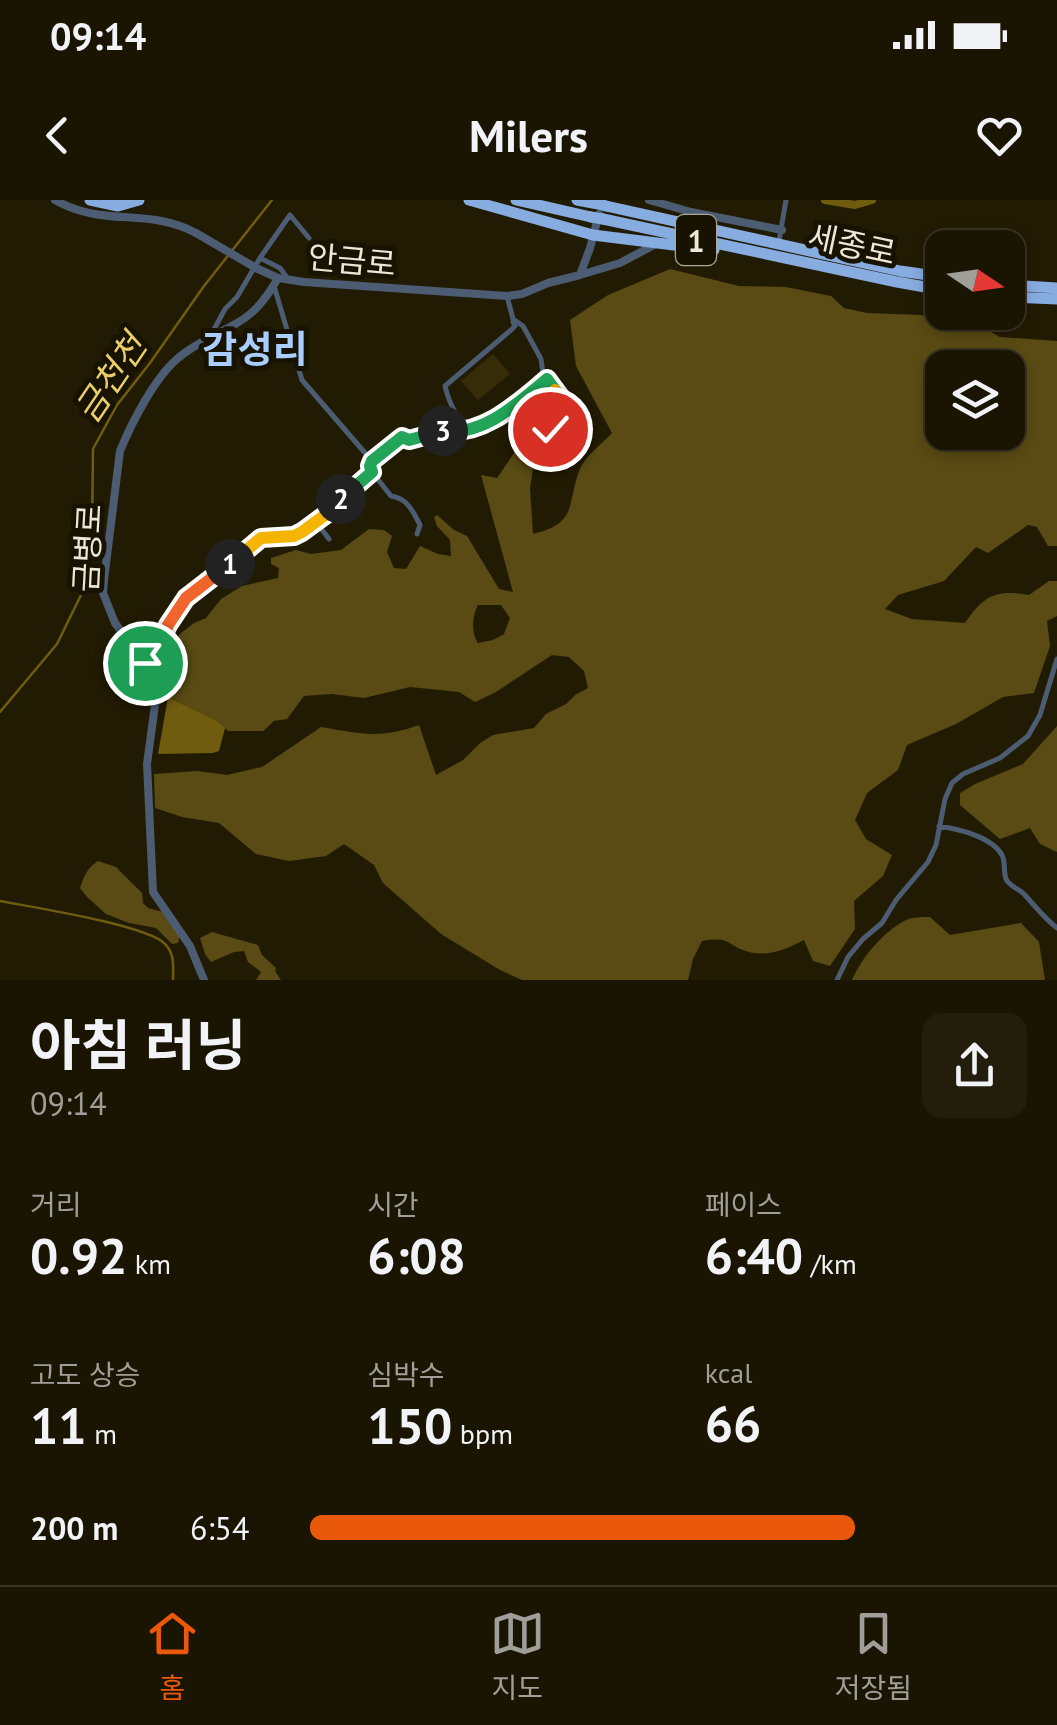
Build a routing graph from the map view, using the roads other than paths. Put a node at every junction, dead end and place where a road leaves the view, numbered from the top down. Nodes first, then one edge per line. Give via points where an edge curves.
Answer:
1 (55, 200) edge
2 (90, 200) edge
3 (113, 200) edge
4 (122, 200) edge
5 (138, 200) edge
6 (469, 200) edge
7 (516, 200) edge
8 (577, 200) edge
9 (649, 200) edge
10 (786, 200) edge
11 (599, 209) edge
12 (782, 230) junction
13 (594, 235) junction
14 (308, 238) dead end
15 (655, 244) junction
16 (779, 244) junction
17 (260, 258) junction
18 (788, 259) junction
19 (580, 275) junction
20 (925, 275) edge
21 (280, 281) junction
22 (1025, 286) edge
23 (925, 287) edge
24 (1057, 288) edge
25 (507, 296) junction
26 (1025, 298) edge
27 (1057, 299) edge
28 (512, 320) junction
29 (211, 335) junction
30 (547, 379) junction
31 (517, 403) junction
32 (550, 429) dead end
33 (472, 430) junction
34 (543, 454) dead end
35 (372, 461) junction
36 (372, 472) junction
37 (316, 522) junction
38 (417, 534) dead end
39 (328, 539) dead end
40 (1057, 659) edge
41 (145, 663) junction
42 (940, 826) junction
43 (1057, 928) edge
44 (204, 980) edge
45 (836, 980) edge

1 - 21 street, 안금로, bridge via 101,217 178,224
2 - 5 highway via 118,206
3 - 4 highway
6 - 13 highway
7 - 11 highway, 세종로 / 1
8 - 11 highway, 세종로 / 1
9 - 12 street
10 - 12 street
11 - 13 street
11 - 16 highway, 세종로 / 1
11 - 18 highway, 세종로 / 1
12 - 16 street
13 - 15 highway
13 - 19 street
14 - 17 street via 290,215
15 - 18 highway
15 - 19 street, 안금로
16 - 20 highway, 세종로 / 1
17 - 21 street via 280,268
17 - 29 street
18 - 23 highway, 세종로 / 1
19 - 25 street, 안금로
21 - 25 street, 안금로
21 - 29 street, 금병로 via 250,314
21 - 35 street via 302,380
22 - 24 highway
25 - 28 street
26 - 27 highway
28 - 30 street via 523,326
28 - 33 street via 512,330 446,386 453,408
29 - 41 street, 금병로 via 166,370 120,451 103,594 114,623
30 - 31 street
30 - 32 street via 576,417 579,436
31 - 33 street
31 - 34 street via 529,444
33 - 35 street via 402,437
35 - 36 street
36 - 37 street
36 - 38 street via 412,510
37 - 39 street
37 - 41 street via 294,536 261,538 186,598
40 - 42 street via 1028,736 952,783
41 - 44 street, 금병로 via 157,690 147,764 153,892
42 - 43 street via 965,830 995,847 1006,879
42 - 45 street via 928,862 882,924 848,956

